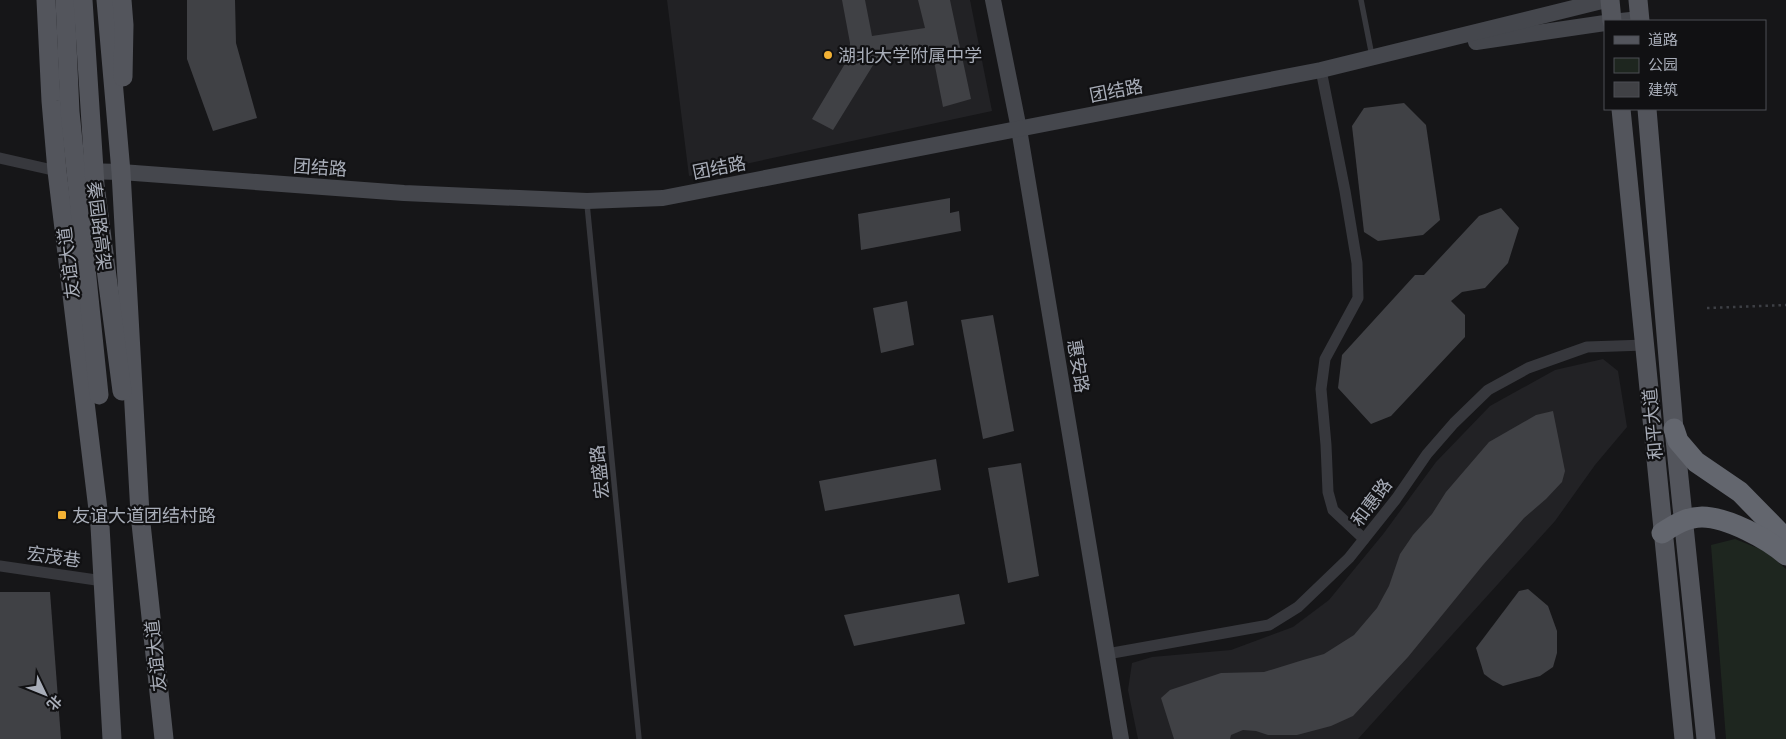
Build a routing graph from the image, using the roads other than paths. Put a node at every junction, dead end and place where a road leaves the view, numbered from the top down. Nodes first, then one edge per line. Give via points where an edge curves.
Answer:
1 (46, 0) edge
2 (65, 0) edge
3 (83, 0) edge
4 (106, 0) edge
5 (122, 0) edge
6 (993, 0) edge
7 (1361, 0) edge
8 (1606, 0) edge
9 (1610, 0) edge
10 (1638, 0) edge
11 (1612, 20) edge
12 (1633, 20) edge
13 (1604, 23) edge
14 (1375, 58) junction
15 (1320, 70) junction
16 (1621, 110) edge
17 (1647, 110) edge
18 (1020, 130) junction
19 (117, 131) junction
20 (0, 158) edge
21 (57, 170) junction
22 (121, 172) junction
23 (587, 201) junction
24 (1645, 345) junction
25 (1674, 429) junction
26 (136, 449) junction
27 (91, 451) junction
28 (140, 514) junction
29 (1682, 520) junction
30 (100, 526) junction
31 (1662, 532) junction
32 (1364, 539) junction
33 (1786, 539) edge
34 (1786, 555) edge
35 (0, 566) edge
36 (103, 581) junction
37 (1107, 654) junction
38 (112, 739) edge
39 (122, 739) edge
40 (156, 739) edge
41 (164, 739) edge
42 (639, 739) edge
43 (1121, 739) edge
44 (1684, 739) edge
45 (1706, 739) edge

1 - 21 main road, 友谊大道
2 - 27 main road, 秦园路高架, bridge via 70,112 99,395
3 - 26 main road, 秦园路高架, bridge via 95,185 122,391
4 - 19 main road, 友谊大道
5 - 19 main road via 123,74
6 - 18 street, 惠安路
7 - 14 lane
8 - 14 street, 团结路
9 - 11 main road
10 - 12 main road
13 - 14 street, 团结路
14 - 15 street, 团结路
15 - 18 street, 团结路
15 - 32 street via 1356,254 1358,298 1325,359 1321,389 1328,492 1334,510
16 - 24 main road, 和平大道
17 - 25 main road, 和平大道
18 - 23 street, 团结路 via 663,198
18 - 37 street, 惠安路
19 - 22 main road, 友谊大道
20 - 21 street
21 - 22 street, 团结路
21 - 27 main road, 友谊大道
22 - 23 street, 团结路 via 404,193
22 - 26 main road, 友谊大道
23 - 42 lane, 宏盛路
24 - 31 main road, 和平大道
24 - 32 street, 和惠路 via 1587,347 1528,368 1488,390 1427,454
25 - 29 main road, 和平大道
25 - 33 highway via 1678,441 1696,462 1731,484
26 - 28 main road, 友谊大道
27 - 30 main road, 友谊大道
28 - 40 main road, 友谊大道
28 - 41 main road, 友谊大道
29 - 31 highway
29 - 34 highway via 1702,517 1718,520 1763,538
29 - 45 main road, 和平大道
30 - 36 main road, 友谊大道
30 - 39 main road, 友谊大道
31 - 44 main road, 和平大道
32 - 37 street, 和惠路 via 1350,558 1298,607 1269,625
35 - 36 street, 宏茂巷
36 - 38 main road, 友谊大道
37 - 43 street, 惠安路

